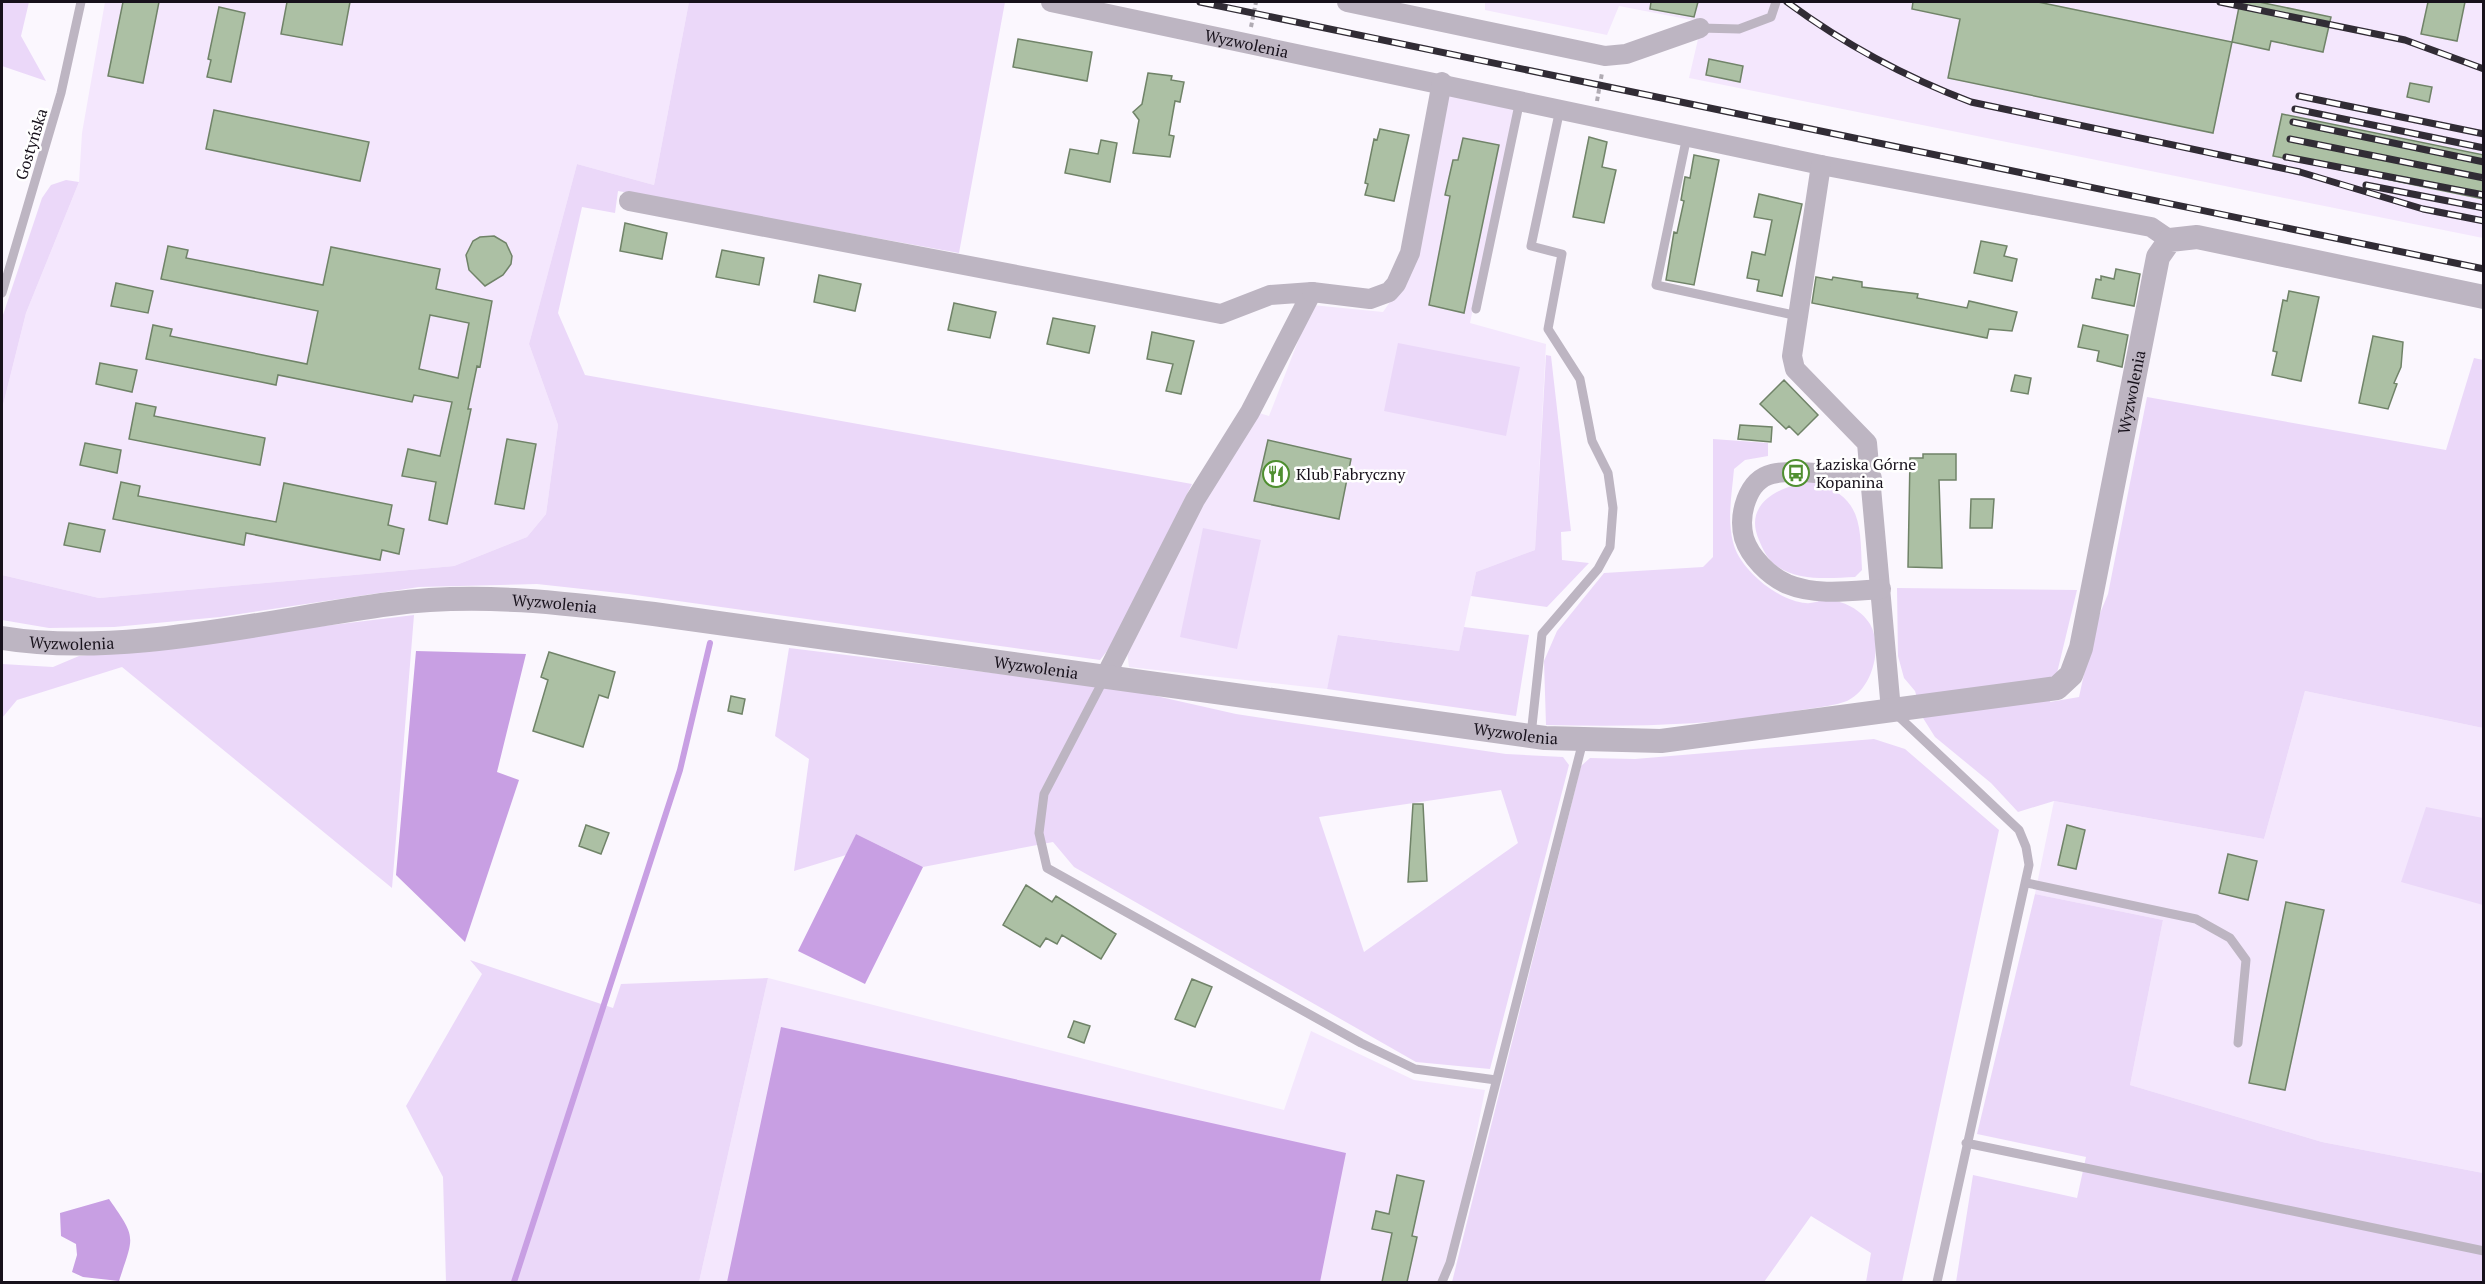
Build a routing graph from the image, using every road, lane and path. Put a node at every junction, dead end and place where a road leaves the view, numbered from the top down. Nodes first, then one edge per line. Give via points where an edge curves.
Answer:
1 (81, 2) edge
2 (1051, 2) edge
3 (1256, 2) edge
4 (1347, 2) edge
5 (1776, 2) edge
6 (1700, 28) joint
7 (1247, 43) junction
8 (1605, 56) junction
9 (1442, 82) junction
10 (1520, 100) junction
11 (1560, 109) junction
12 (1594, 116) junction
13 (1687, 136) junction
14 (1821, 165) junction
15 (629, 201) dead end
16 (2170, 240) junction
17 (1312, 292) junction
18 (2, 293) edge
19 (2484, 297) edge
20 (1476, 309) dead end
21 (1798, 316) junction
22 (1872, 478) junction
23 (1881, 589) junction
24 (2, 638) edge
25 (1106, 675) junction
26 (1891, 710) junction
27 (1532, 735) junction
28 (1583, 741) junction
29 (2027, 883) junction
30 (2238, 1043) dead end
31 (1496, 1080) junction
32 (1966, 1143) junction
33 (2484, 1251) edge
34 (1442, 1282) edge
35 (1937, 1282) edge

1 - 18 lane, Gostyńska via 61,93
2 - 7 street, Wyzwolenia
3 - 7 path
4 - 8 street
5 - 6 lane via 1772,17 1739,29
6 - 8 street via 1626,54
7 - 9 street, Wyzwolenia
8 - 12 path
9 - 10 street, Wyzwolenia
9 - 17 street via 1410,253 1395,284 1389,292 1370,299
10 - 11 street, Wyzwolenia
10 - 20 lane
11 - 12 street, Wyzwolenia
11 - 27 lane via 1531,246 1562,254 1548,329 1580,379 1592,441 1608,473 1613,508 1610,547 1598,569 1542,634
12 - 13 street, Wyzwolenia
13 - 14 street, Wyzwolenia
13 - 21 lane via 1656,285
14 - 16 street, Wyzwolenia via 2151,227
14 - 21 street
15 - 17 street via 1221,314 1270,295
16 - 19 street via 2197,237
16 - 26 street, Wyzwolenia via 2158,257 2083,637 2072,675 2058,688
17 - 25 street via 1250,412 1195,500
21 - 22 street via 1794,369 1868,443
22 - 23 street
22 - 23 street via 1772,474 1753,484 1744,506 1744,538 1760,566 1785,584 1813,591
23 - 26 street
24 - 25 street, Wyzwolenia via 73,644 124,641 392,604 482,598 578,604
25 - 27 street, Wyzwolenia
25 - 31 lane via 1044,794 1039,833 1047,868 1361,1043 1415,1069
26 - 28 street, Wyzwolenia via 1661,741
26 - 29 lane via 2019,830 2029,865
27 - 28 street, Wyzwolenia
28 - 31 lane
29 - 30 lane via 2196,919 2230,938 2246,960
29 - 32 lane
31 - 34 lane
32 - 33 lane
32 - 35 lane

